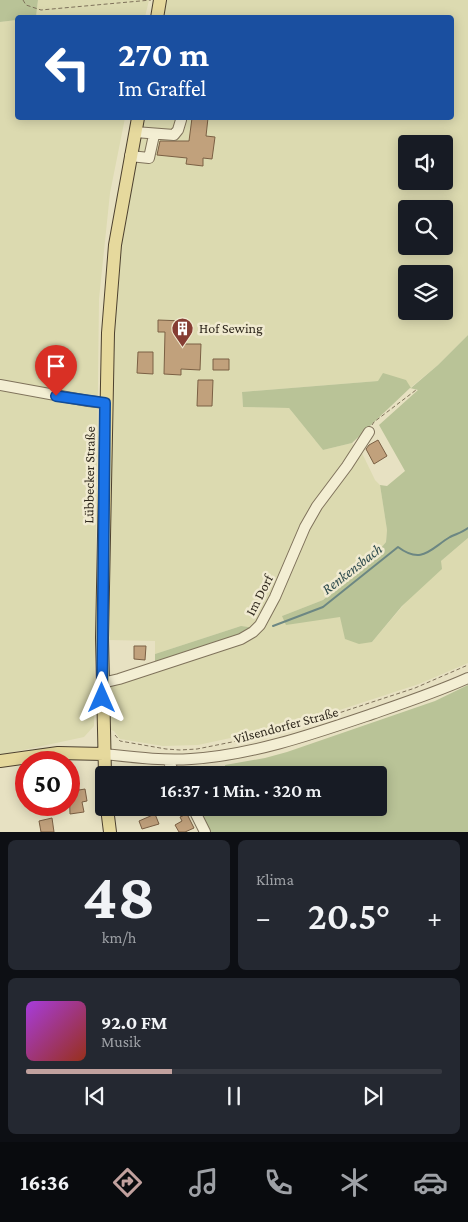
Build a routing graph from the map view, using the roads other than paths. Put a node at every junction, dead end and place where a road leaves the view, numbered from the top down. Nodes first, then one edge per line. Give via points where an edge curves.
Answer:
1 (160, 0) edge
2 (158, 15) edge
3 (138, 120) edge
4 (181, 120) dead end
5 (135, 132) junction
6 (154, 134) junction
7 (130, 156) junction
8 (0, 384) edge
9 (105, 403) junction
10 (369, 432) road end
11 (468, 678) edge
12 (102, 683) junction
13 (104, 754) junction
14 (168, 760) junction
15 (0, 761) edge
16 (105, 766) edge
17 (170, 766) edge
18 (109, 816) edge
19 (197, 816) edge
20 (110, 832) edge
21 (205, 832) edge

1 - 2 main road
3 - 5 main road, Lübbecker Straße
4 - 6 street via 177,134
5 - 6 street
5 - 7 main road, Lübbecker Straße
6 - 7 street via 148,158
7 - 9 main road, Lübbecker Straße via 115,245
8 - 9 street
9 - 12 main road, Lübbecker Straße
10 - 12 street, Im Dorf via 305,527 267,614 256,628 241,639
11 - 14 street, Vilsendorfer Straße via 292,740 211,757
12 - 13 main road, Lübbecker Straße
13 - 14 street, Vilsendorfer Straße
13 - 15 main road via 58,753
13 - 16 main road, Lübbecker Straße
14 - 17 street
18 - 20 main road
19 - 21 street

